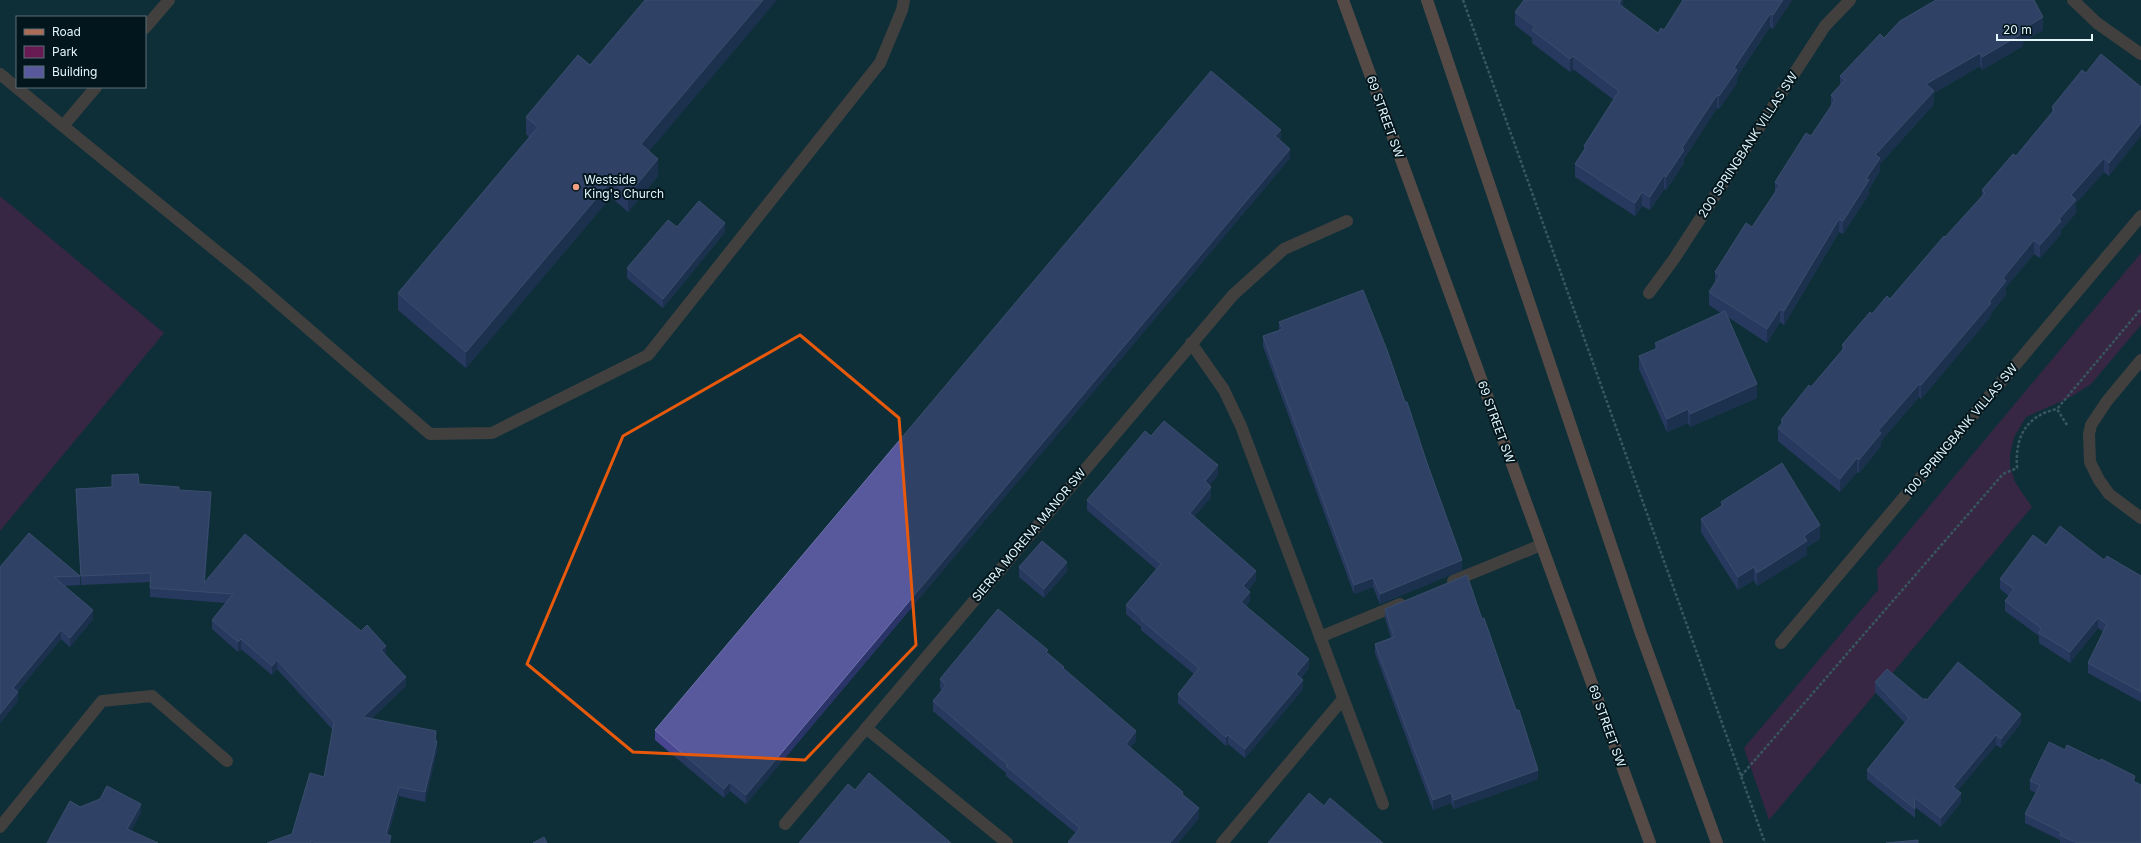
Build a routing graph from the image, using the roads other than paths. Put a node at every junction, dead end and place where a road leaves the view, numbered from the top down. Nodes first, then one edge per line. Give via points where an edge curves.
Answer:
1 (169, 0) edge
2 (904, 0) edge
3 (1343, 0) edge
4 (1427, 0) edge
5 (1850, 0) edge
6 (2072, 0) edge
7 (146, 27) edge
8 (2141, 54) edge
9 (0, 74) edge
10 (16, 87) edge
11 (17, 88) edge
12 (95, 88) edge
13 (63, 126) junction
14 (2141, 216) edge
15 (1347, 221) dead end
16 (1649, 293) dead end
17 (1191, 342) junction
18 (2141, 360) edge
19 (2141, 518) edge
20 (1541, 545) junction
21 (1444, 585) edge
22 (1408, 600) edge
23 (1320, 637) junction
24 (1781, 643) dead end
25 (1343, 699) junction
26 (866, 728) junction
27 (227, 761) dead end
28 (1383, 804) dead end
29 (785, 824) dead end
30 (0, 827) edge
31 (1007, 843) edge
32 (1222, 843) edge
33 (1650, 843) edge
34 (1717, 843) edge

1 - 7 street
2 - 13 street via 880,63 648,355 492,433 430,434 252,280
3 - 20 main road, 69 STREET SW
4 - 34 main road via 1640,631
5 - 16 street, 200 SPRINGBANK VILLAS SW via 1825,26 1674,259
6 - 8 street via 2096,23
9 - 10 street
11 - 13 street
12 - 13 street
14 - 24 street, 100 SPRINGBANK VILLAS SW
15 - 17 street, SIERRA MORENA MANOR SW via 1284,249 1233,295
17 - 23 street via 1224,390 1241,426
17 - 26 street, SIERRA MORENA MANOR SW
18 - 19 street via 2107,400 2090,425 2089,434 2090,462 2099,480 2109,494
20 - 21 street
20 - 33 main road, 69 STREET SW
22 - 23 street
23 - 25 street
25 - 28 street
25 - 32 street
26 - 29 street, SIERRA MORENA MANOR SW
26 - 31 street
27 - 30 street via 152,696 102,701

